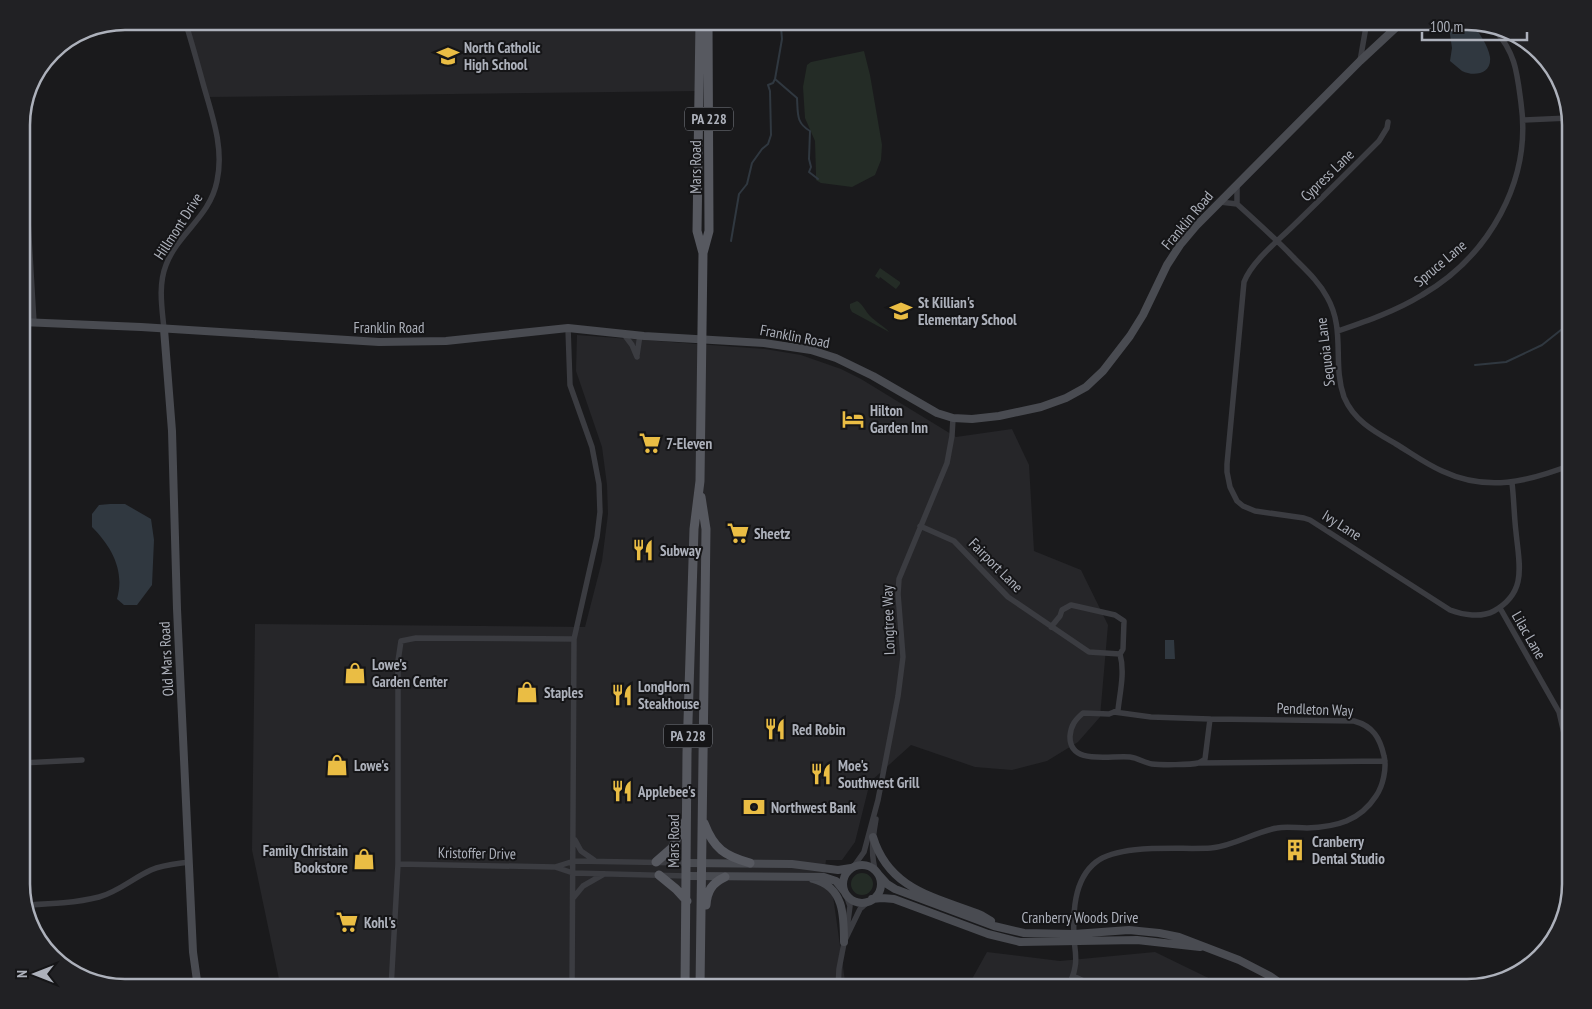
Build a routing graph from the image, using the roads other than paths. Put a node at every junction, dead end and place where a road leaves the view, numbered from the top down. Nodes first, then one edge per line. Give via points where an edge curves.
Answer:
1 (188, 30) edge
2 (700, 30) edge
3 (708, 30) edge
4 (1365, 30) edge
5 (1393, 30) edge
6 (1501, 36) edge
7 (1360, 61) junction
8 (1561, 118) edge
9 (1523, 120) junction
10 (1388, 122) dead end
11 (1237, 185) junction
12 (1220, 202) junction
13 (1238, 204) junction
14 (1278, 241) junction
15 (703, 253) junction
16 (30, 255) edge
17 (30, 323) edge
18 (34, 323) junction
19 (568, 328) junction
20 (164, 329) junction
21 (1338, 331) junction
22 (623, 333) junction
23 (640, 335) junction
24 (702, 340) junction
25 (953, 418) junction
26 (1562, 468) edge
27 (1512, 482) junction
28 (700, 485) junction
29 (920, 526) junction
30 (1500, 608) junction
31 (1051, 626) junction
32 (574, 639) junction
33 (1120, 654) junction
34 (1114, 712) junction
35 (1210, 719) junction
36 (1562, 725) edge
37 (82, 760) dead end
38 (1385, 761) junction
39 (30, 763) edge
40 (1199, 763) junction
41 (878, 800) junction
42 (687, 818) junction
43 (702, 819) junction
44 (574, 837) junction
45 (873, 838) junction
46 (574, 861) junction
47 (595, 861) junction
48 (189, 862) junction
49 (656, 862) junction
50 (687, 862) junction
51 (702, 863) junction
52 (750, 863) junction
53 (398, 864) junction
54 (555, 867) junction
55 (853, 867) junction
56 (573, 873) junction
57 (877, 873) junction
58 (605, 874) junction
59 (659, 875) junction
60 (687, 876) junction
61 (702, 876) junction
62 (725, 877) junction
63 (809, 878) junction
64 (845, 893) junction
65 (871, 900) junction
66 (687, 901) junction
67 (573, 902) junction
68 (32, 904) edge
69 (936, 904) junction
70 (932, 912) junction
71 (1004, 928) junction
72 (1074, 938) junction
73 (844, 942) junction
74 (1073, 976) junction
75 (197, 979) edge
76 (392, 979) edge
77 (572, 979) edge
78 (685, 979) edge
79 (700, 979) edge
80 (701, 979) edge
81 (838, 979) edge
82 (1072, 979) edge
83 (1080, 979) edge
84 (1274, 979) edge

1 - 20 street, Hillmont Drive via 215,124 220,162 208,206 165,266 161,297
2 - 15 main road, Mars Road / PA 228 via 698,231
3 - 15 main road, Mars Road / PA 228 via 709,231
4 - 7 street
5 - 7 street, Franklin Road
6 - 9 street, Spruce Lane via 1514,58
7 - 11 street, Franklin Road
8 - 9 street
9 - 21 street, Spruce Lane via 1522,150 1515,182 1492,230 1477,248 1460,266 1422,295
10 - 14 street, Cypress Lane via 1380,141
11 - 12 street, Franklin Road
11 - 13 street
12 - 13 street
12 - 25 street, Franklin Road via 1180,245 1118,354 1086,387 1041,407 999,416
13 - 14 street, Sequoia Lane
14 - 21 street, Sequoia Lane via 1320,286 1332,309
14 - 30 street, Ivy Lane via 1253,267 1244,282 1227,472 1237,501 1255,511 1310,520 1450,610 1477,615
15 - 24 main road, Mars Road / PA 228
16 - 18 street
17 - 18 street, Franklin Road
18 - 20 street, Franklin Road
19 - 20 street, Franklin Road via 406,342
19 - 22 street, Franklin Road
19 - 32 street via 570,385 592,447 600,512
20 - 48 street, Old Mars Road via 172,431
21 - 27 street, Sequoia Lane via 1342,388 1353,412 1365,426 1450,474 1484,482
22 - 23 street, Franklin Road
22 - 23 street via 637,357
23 - 24 street, Franklin Road
24 - 25 street, Franklin Road via 773,344 811,350 874,376 937,413
24 - 28 main road, Mars Road / PA 228
25 - 29 street, Longtree Way via 947,463
26 - 27 street, Sequoia Lane
27 - 30 street via 1520,569 1513,594
28 - 42 main road, Mars Road / PA 228 via 694,529
28 - 43 main road, Mars Road / PA 228 via 706,529
29 - 31 street, Fairport Lane via 954,541 1008,597
29 - 41 street, Longtree Way via 898,586 903,657
30 - 36 street, Lilac Lane via 1559,712
31 - 33 street, Fairport Lane via 1089,652
31 - 33 street via 1062,610 1071,606 1115,615 1124,621
32 - 44 street
32 - 53 street via 416,638 402,641 398,661
33 - 34 street via 1123,663 1121,687 1118,710
34 - 35 street, Pendleton Way via 1151,718
34 - 40 street via 1083,714 1075,720 1070,733 1074,750 1080,755 1131,758 1152,764
35 - 38 street, Pendleton Way via 1354,721 1365,724 1374,732
35 - 40 street via 1207,752
37 - 39 street
38 - 40 street
38 - 72 street, Pendleton Way via 1380,791 1372,802 1359,815 1339,824 1277,828 1211,848 1142,849 1113,854 1096,862 1084,876 1077,894
41 - 45 street
41 - 55 street via 864,852
42 - 49 main road via 672,848
42 - 50 main road, Mars Road / PA 228
43 - 51 main road, Mars Road / PA 228
43 - 52 main road via 718,848 729,856
44 - 46 street
44 - 47 street via 581,851
45 - 57 street via 872,858
45 - 71 street via 886,866 910,886
46 - 47 street, Kristoffer Drive
46 - 54 street, Kristoffer Drive
46 - 56 street
47 - 49 street, Kristoffer Drive
48 - 68 street via 161,866 98,897
48 - 75 street, Old Mars Road
49 - 50 street, Kristoffer Drive
50 - 51 street
50 - 60 main road, Mars Road / PA 228
51 - 52 street
51 - 61 main road, Mars Road / PA 228
52 - 55 street via 838,870
53 - 54 street, Kristoffer Drive
53 - 76 street
54 - 56 street, Kristoffer Drive
55 - 57 street via 867,866
55 - 64 street via 843,880
56 - 58 street, Kristoffer Drive
56 - 67 street
57 - 65 street via 879,889
57 - 69 street, Cranberry Woods Drive via 891,888
58 - 59 street, Kristoffer Drive
58 - 67 street via 583,886
59 - 60 street, Kristoffer Drive
59 - 66 main road
60 - 61 street
60 - 66 main road, Mars Road / PA 228
61 - 62 street
61 - 79 main road, Mars Road / PA 228
62 - 63 street
62 - 80 main road via 714,883 707,897
63 - 64 street via 828,878 840,884
63 - 73 street via 826,883 837,894 844,924
64 - 65 street via 856,901
64 - 73 street via 850,911
65 - 70 street, Cranberry Woods Drive via 894,899
65 - 73 street via 860,910
66 - 78 main road, Mars Road / PA 228
67 - 77 street
69 - 70 street
69 - 71 street, Cranberry Woods Drive
70 - 72 street, Cranberry Woods Drive via 978,931 1012,940 1036,942
71 - 72 street, Cranberry Woods Drive
72 - 74 street, Pendleton Way via 1076,962
72 - 84 street, Cranberry Woods Drive via 1129,930 1179,937 1239,960
73 - 81 street
74 - 82 street
74 - 83 street

